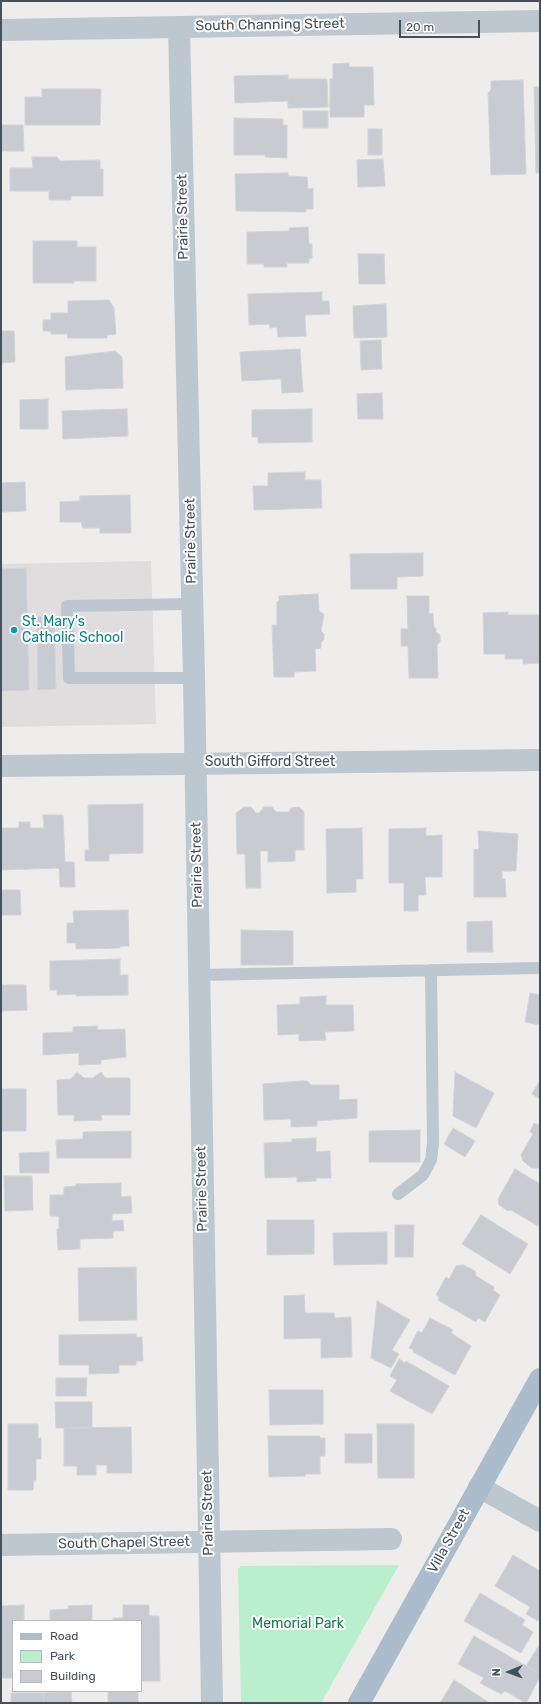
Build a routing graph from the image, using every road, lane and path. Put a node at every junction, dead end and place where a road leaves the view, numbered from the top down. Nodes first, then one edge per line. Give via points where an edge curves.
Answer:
1 (540, 21) edge
2 (179, 27) junction
3 (1, 30) edge
4 (192, 604) junction
5 (194, 678) junction
6 (540, 760) edge
7 (195, 762) junction
8 (1, 766) edge
9 (540, 968) edge
10 (431, 970) junction
11 (199, 975) junction
12 (398, 1194) dead end
13 (540, 1379) edge
14 (479, 1487) junction
15 (540, 1521) edge
16 (391, 1539) dead end
17 (208, 1542) junction
18 (1, 1544) edge
19 (212, 1703) edge
20 (359, 1703) edge

1 - 2 street, South Channing Street
2 - 3 street, South Channing Street
2 - 4 street, Prairie Street
4 - 5 street, Prairie Street
4 - 5 lane via 67,606 69,678
5 - 7 street, Prairie Street
6 - 7 street, South Gifford Street
7 - 8 street, South Gifford Street
7 - 11 street, Prairie Street
9 - 10 lane
10 - 11 lane
10 - 12 lane via 431,1160 423,1176
11 - 17 street, Prairie Street
13 - 14 main road, Villa Street
14 - 15 street
14 - 20 main road, Villa Street
16 - 17 street, South Chapel Street
17 - 18 street, South Chapel Street
17 - 19 street, Prairie Street

